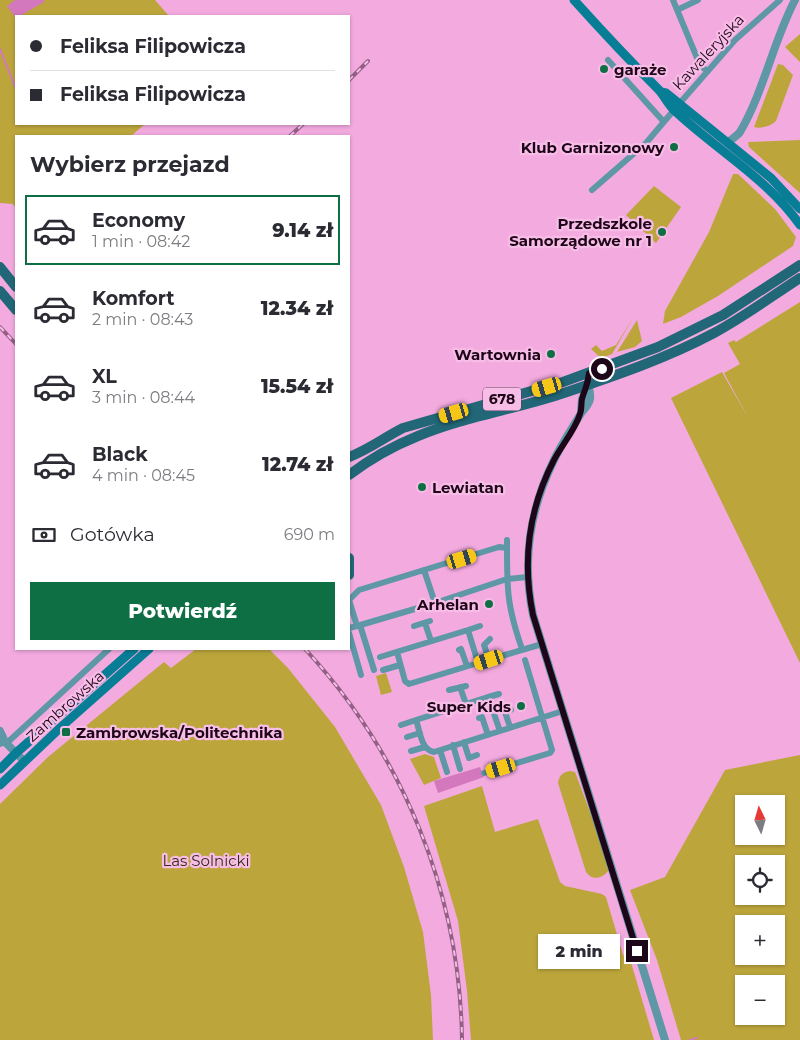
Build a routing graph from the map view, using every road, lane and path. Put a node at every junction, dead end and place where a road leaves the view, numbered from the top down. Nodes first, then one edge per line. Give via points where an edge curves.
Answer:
1 (574, 0) edge
2 (673, 0) edge
3 (698, 0) edge
4 (780, 0) edge
5 (795, 0) edge
6 (677, 10) junction
7 (608, 60) dead end
8 (707, 71) junction
9 (677, 107) junction
10 (664, 122) junction
11 (724, 145) junction
12 (592, 190) dead end
13 (800, 209) edge
14 (800, 225) edge
15 (800, 265) edge
16 (0, 267) edge
17 (800, 278) edge
18 (15, 286) edge
19 (0, 291) edge
20 (752, 303) junction
21 (15, 309) edge
22 (589, 373) junction
23 (588, 385) junction
24 (352, 457) edge
25 (350, 474) edge
26 (507, 540) dead end
27 (507, 548) junction
28 (424, 570) junction
29 (527, 577) junction
30 (507, 579) junction
31 (350, 599) edge
32 (350, 603) edge
33 (435, 603) junction
34 (359, 626) junction
35 (414, 626) dead end
36 (480, 626) dead end
37 (350, 628) edge
38 (468, 630) junction
39 (350, 638) edge
40 (490, 639) dead end
41 (431, 641) junction
42 (542, 644) junction
43 (522, 649) junction
44 (108, 650) edge
45 (133, 650) edge
46 (148, 650) edge
47 (459, 650) dead end
48 (397, 652) junction
49 (380, 657) dead end
50 (489, 660) junction
51 (524, 660) dead end
52 (478, 663) junction
53 (400, 665) junction
54 (468, 666) junction
55 (374, 670) dead end
56 (383, 670) dead end
57 (361, 676) dead end
58 (448, 690) dead end
59 (499, 694) dead end
60 (488, 697) junction
61 (466, 704) junction
62 (511, 710) dead end
63 (563, 711) junction
64 (479, 718) dead end
65 (543, 718) junction
66 (416, 720) junction
67 (401, 725) dead end
68 (510, 727) junction
69 (500, 731) junction
70 (0, 732) edge
71 (420, 733) junction
72 (488, 734) junction
73 (407, 737) dead end
74 (464, 742) junction
75 (2, 743) edge
76 (453, 746) junction
77 (425, 747) junction
78 (440, 750) junction
79 (411, 751) dead end
80 (16, 753) junction
81 (477, 755) dead end
82 (24, 761) junction
83 (0, 769) edge
84 (460, 769) dead end
85 (447, 772) dead end
86 (484, 772) dead end
87 (0, 784) edge
88 (665, 1040) edge

1 - 9 main road
2 - 6 street
3 - 6 street
4 - 8 street, Kawaleryjska via 735,40
5 - 11 street via 754,102 745,120
6 - 8 street via 700,65
7 - 10 street
8 - 9 street, Kawaleryjska
9 - 10 street, Kawaleryjska
9 - 11 main road
10 - 12 street, Kawaleryjska via 646,143
11 - 13 main road via 772,178
11 - 14 main road
15 - 20 main road, 678
16 - 18 main road
17 - 20 main road, 678
19 - 21 main road
20 - 22 main road, 678 via 632,358
20 - 23 main road, 678 via 724,328 644,365
22 - 23 street
22 - 24 main road, 678 via 415,424
23 - 25 main road, 678 via 427,432 379,454
23 - 29 street via 581,412 553,462 540,495 527,551
26 - 27 street
27 - 28 street via 499,547
27 - 30 street
28 - 31 street via 359,590
28 - 33 street
29 - 30 street
29 - 42 street
30 - 33 street
30 - 43 street via 514,624
32 - 34 street
33 - 34 street
34 - 37 street
34 - 55 street
35 - 41 street via 428,622
36 - 38 street
38 - 41 street
38 - 52 street
39 - 57 street
40 - 50 street via 484,645
41 - 48 street
42 - 43 street
42 - 63 street
43 - 50 street
44 - 75 street, Zambrowska via 9,741
45 - 80 main road, Zambrowska
46 - 82 main road, Zambrowska
47 - 54 street
48 - 49 street
48 - 53 street
50 - 52 street
51 - 65 street
52 - 54 street
53 - 54 street via 409,684
53 - 56 street
58 - 61 street via 463,687
59 - 60 street
60 - 61 street
60 - 69 street
61 - 66 street
62 - 68 street via 505,712
63 - 65 street
63 - 88 street
64 - 72 street via 482,717
65 - 68 street
65 - 86 street via 552,750 550,753
66 - 67 street
66 - 71 street
68 - 69 street
69 - 72 street
70 - 75 street
71 - 73 street
71 - 77 street
72 - 74 street
74 - 76 street
74 - 81 street via 469,758
75 - 80 street
76 - 78 street
76 - 84 street
77 - 78 street via 430,751
77 - 79 street
78 - 85 street
80 - 82 street
80 - 83 main road, Zambrowska
82 - 87 main road, Zambrowska

